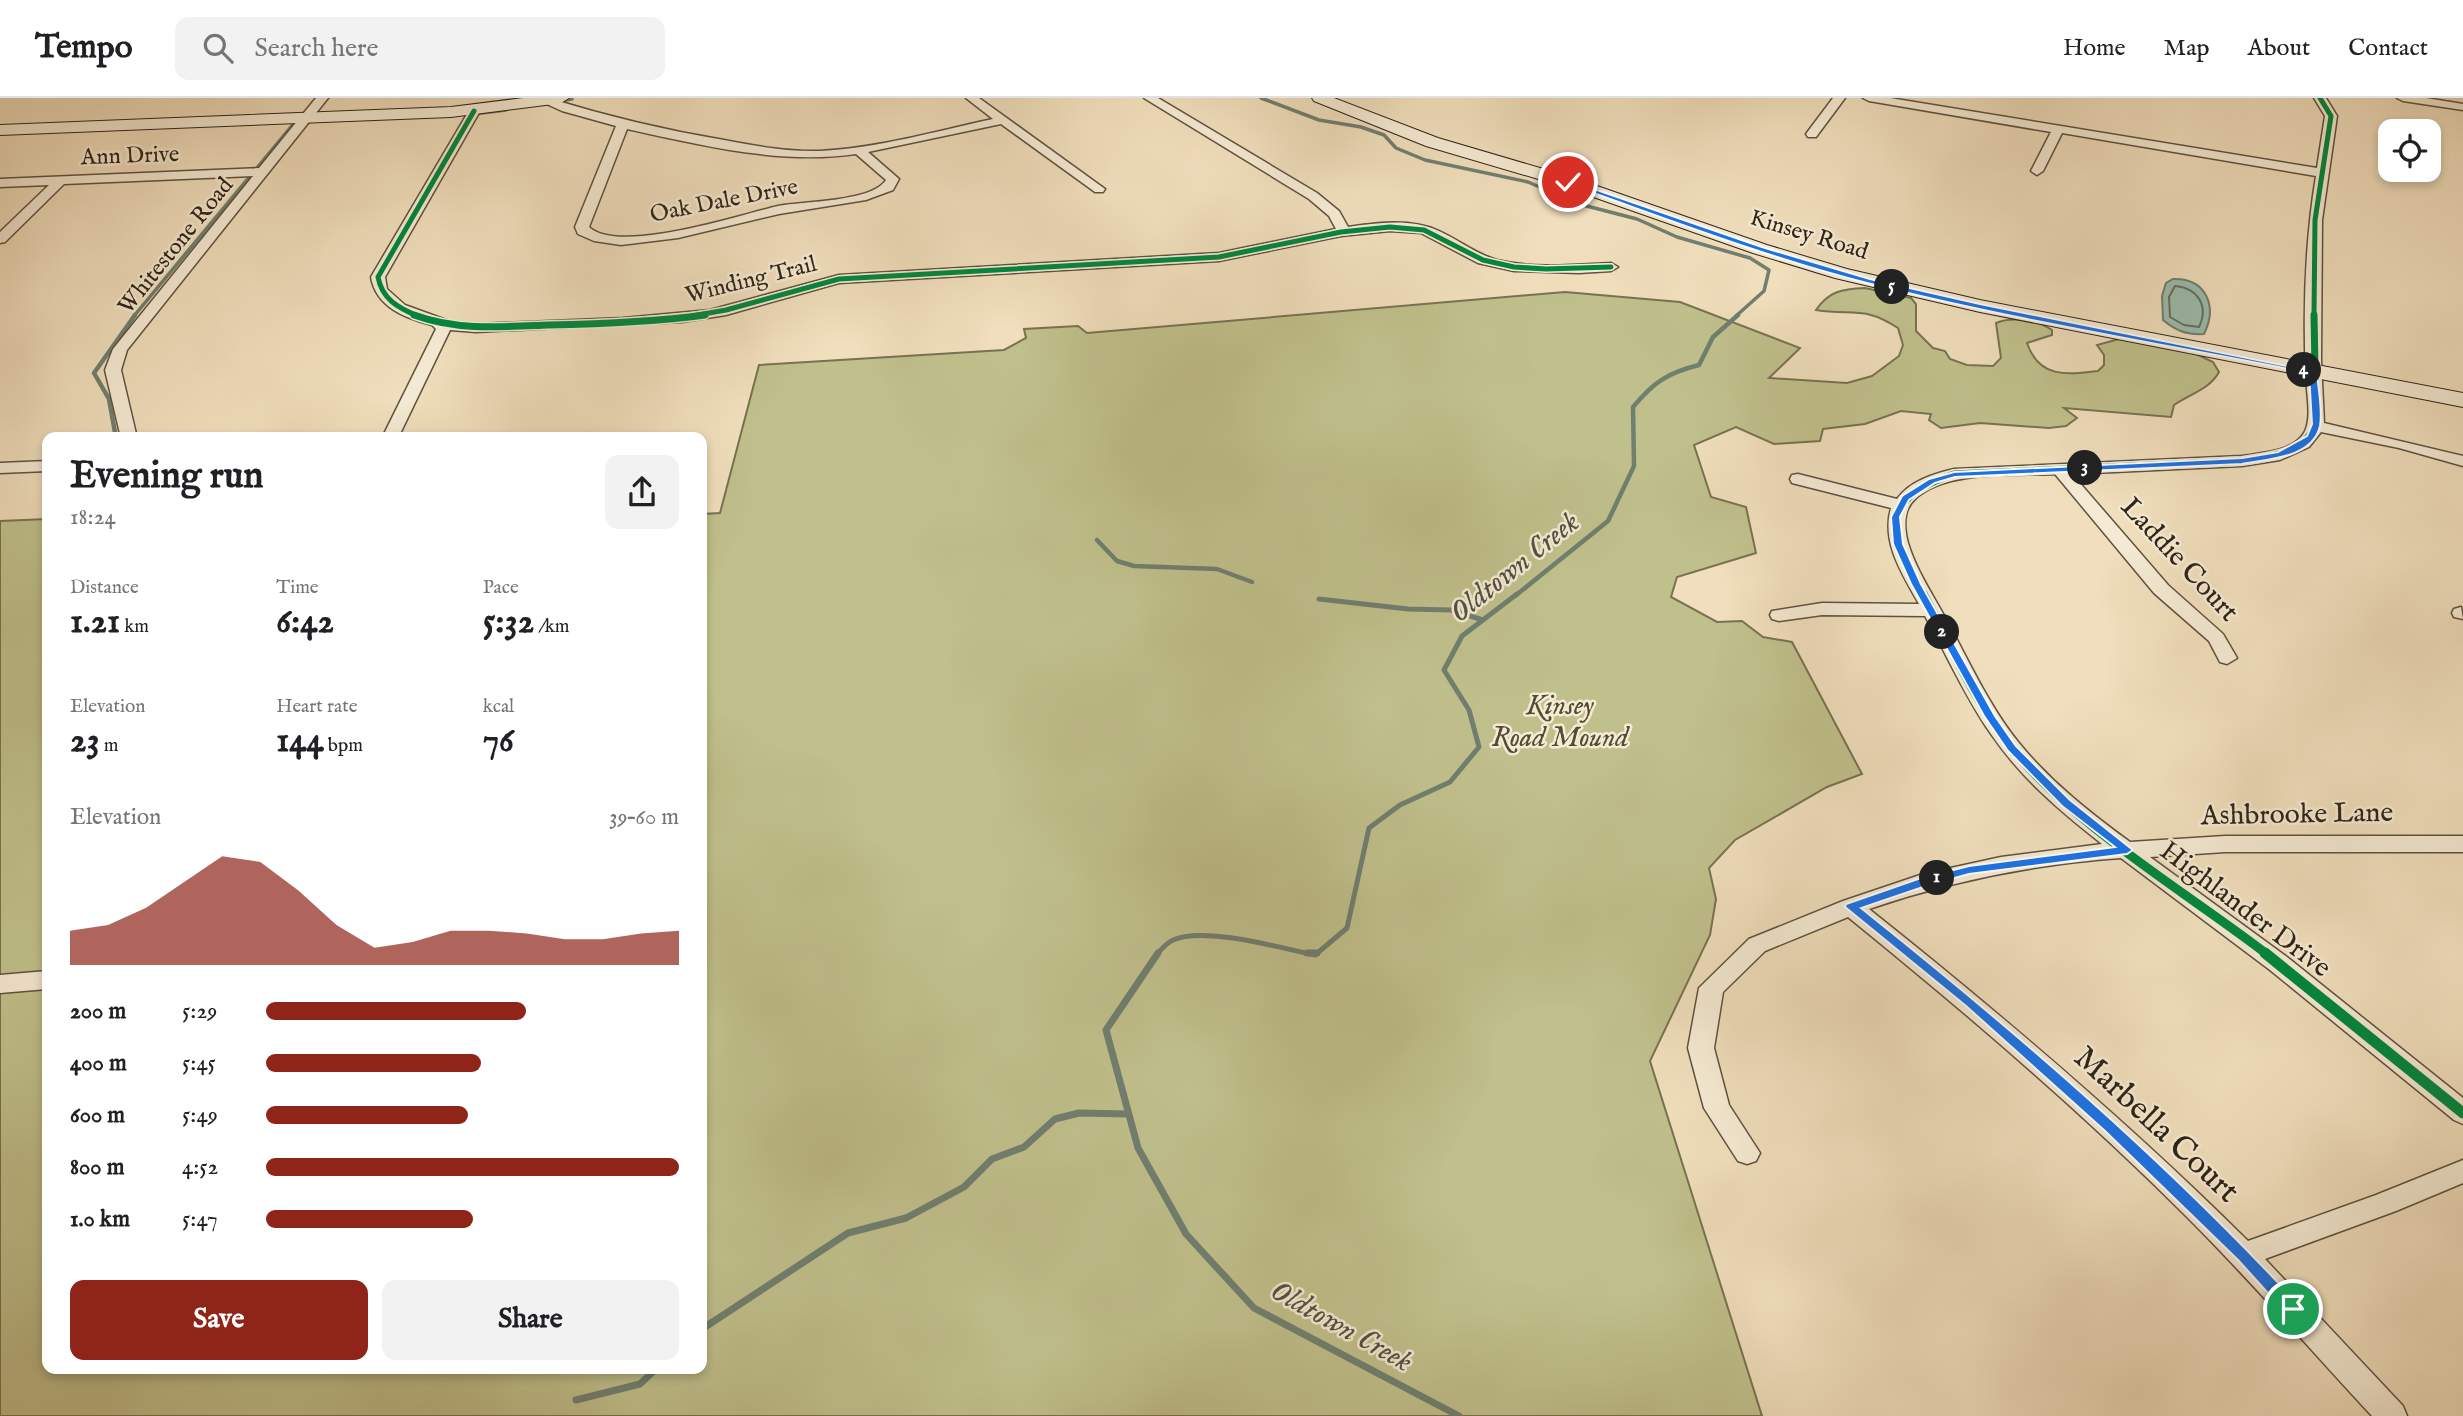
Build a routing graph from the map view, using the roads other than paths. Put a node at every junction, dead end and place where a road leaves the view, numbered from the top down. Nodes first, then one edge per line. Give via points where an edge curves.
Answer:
1 (322, 98) edge
2 (972, 98) edge
3 (1150, 98) edge
4 (1320, 98) edge
5 (1839, 98) edge
6 (1869, 98) edge
7 (2320, 98) edge
8 (2403, 98) edge
9 (554, 99) edge
10 (2463, 107) edge
11 (474, 111) junction
12 (306, 118) junction
13 (1003, 120) junction
14 (622, 125) junction
15 (2057, 129) junction
16 (0, 130) edge
17 (1812, 134) dead end
18 (859, 149) junction
19 (2037, 171) dead end
20 (262, 172) junction
21 (2322, 173) junction
22 (61, 180) junction
23 (0, 183) edge
24 (1099, 189) dead end
25 (1344, 232) junction
26 (0, 239) edge
27 (1611, 267) dead end
28 (438, 324) junction
29 (2313, 372) junction
30 (2463, 400) edge
31 (2315, 426) junction
32 (128, 432) edge
33 (393, 432) edge
34 (2463, 461) edge
35 (42, 466) edge
36 (0, 468) edge
37 (2060, 470) junction
38 (1798, 478) dead end
39 (1900, 505) junction
40 (1931, 610) junction
41 (1779, 615) dead end
42 (2227, 658) dead end
43 (2463, 844) edge
44 (2127, 850) junction
45 (1851, 907) junction
46 (42, 981) edge
47 (0, 985) edge
48 (2463, 1113) edge
49 (1747, 1153) dead end
50 (2463, 1171) edge
51 (2243, 1255) junction
52 (2392, 1416) edge

1 - 12 street, Whitestone Road
2 - 13 street
3 - 25 street via 1313,196 1334,214
4 - 29 street, Kinsey Road via 1432,142 1568,182 1825,269 1957,301
5 - 17 street
6 - 15 street
7 - 21 street via 2331,116
8 - 10 street
9 - 11 street
9 - 14 street via 586,117
11 - 12 street
11 - 28 street, Winding Trail via 378,277 378,288 387,299
12 - 16 street
12 - 20 street, Whitestone Road
13 - 18 street
13 - 24 street
14 - 18 street via 785,154
14 - 18 street, Oak Dale Drive via 582,227 593,237 678,234 790,207 872,197 885,191 893,179
15 - 19 street
15 - 21 street
20 - 22 street, Ann Drive
20 - 32 street, Whitestone Road via 120,349 113,370
21 - 29 street via 2315,218
22 - 23 street, Ann Drive
22 - 26 street
25 - 27 street, Winding Trail via 1421,229 1468,254 1506,265 1545,270
25 - 28 street, Winding Trail via 1219,257 839,279 703,315 476,328
28 - 33 street via 443,332
29 - 30 street, Kinsey Road
29 - 31 street
31 - 34 street
31 - 37 street via 2304,444 2263,458
35 - 36 street
37 - 39 street via 1954,474 1912,492
37 - 42 street, Laddie Court via 2161,589 2212,633
38 - 39 street
39 - 40 street, Highlander Drive via 1898,544
40 - 41 street via 1822,609
40 - 44 street, Highlander Drive via 1989,716 2012,748 2066,803
43 - 44 street, Ashbrooke Lane via 2225,844
44 - 45 street, Ashbrooke Lane via 1969,870
44 - 48 street, Highlander Drive via 2303,981
45 - 49 street, Ashbrooke Lane via 1757,945 1711,988 1701,1048 1717,1108
45 - 51 street, Marbella Court via 2101,1118
46 - 47 street
50 - 51 street
51 - 52 street, Marbella Court

